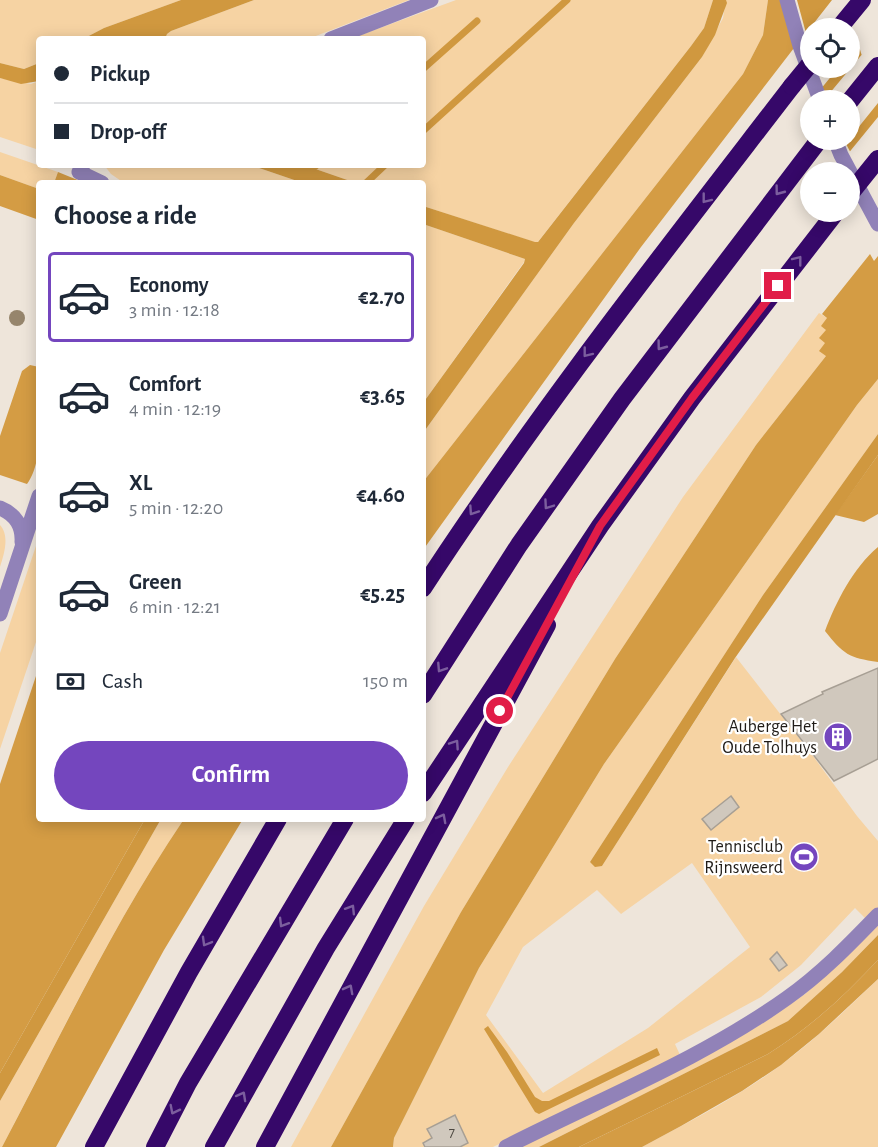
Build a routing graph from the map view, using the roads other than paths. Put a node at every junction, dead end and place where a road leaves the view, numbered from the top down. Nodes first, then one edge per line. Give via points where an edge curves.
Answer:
1 (431, 0) edge
2 (787, 0) edge
3 (862, 0) edge
4 (847, 18) edge
5 (339, 36) edge
6 (878, 66) edge
7 (800, 76) edge
8 (816, 90) edge
9 (859, 90) edge
10 (811, 150) edge
11 (839, 150) edge
12 (878, 159) edge
13 (81, 169) edge
14 (98, 180) edge
15 (860, 181) edge
16 (828, 222) edge
17 (878, 224) edge
18 (36, 505) edge
19 (0, 508) edge
20 (600, 526) junction
21 (21, 551) junction
22 (426, 583) edge
23 (0, 614) edge
24 (426, 690) edge
25 (426, 788) edge
26 (276, 822) edge
27 (343, 822) edge
28 (404, 822) edge
29 (878, 915) edge
30 (94, 1147) edge
31 (155, 1147) edge
32 (214, 1147) edge
33 (265, 1147) edge
34 (506, 1147) edge

1 - 5 street
2 - 8 street
3 - 4 highway
6 - 9 highway
7 -> 22 highway, bridge via 562,386
10 -> 24 highway via 622,399 519,545
11 - 17 street
12 - 15 highway, bridge
13 - 14 street
20 -> 16 highway via 692,398
18 - 21 street
19 - 21 street via 13,515 19,524
25 -> 20 highway
33 -> 20 highway
21 - 23 street
26 -> 30 highway
27 -> 31 highway via 188,1083
32 -> 28 highway via 326,948
29 - 34 street via 831,964 761,1016 633,1088

